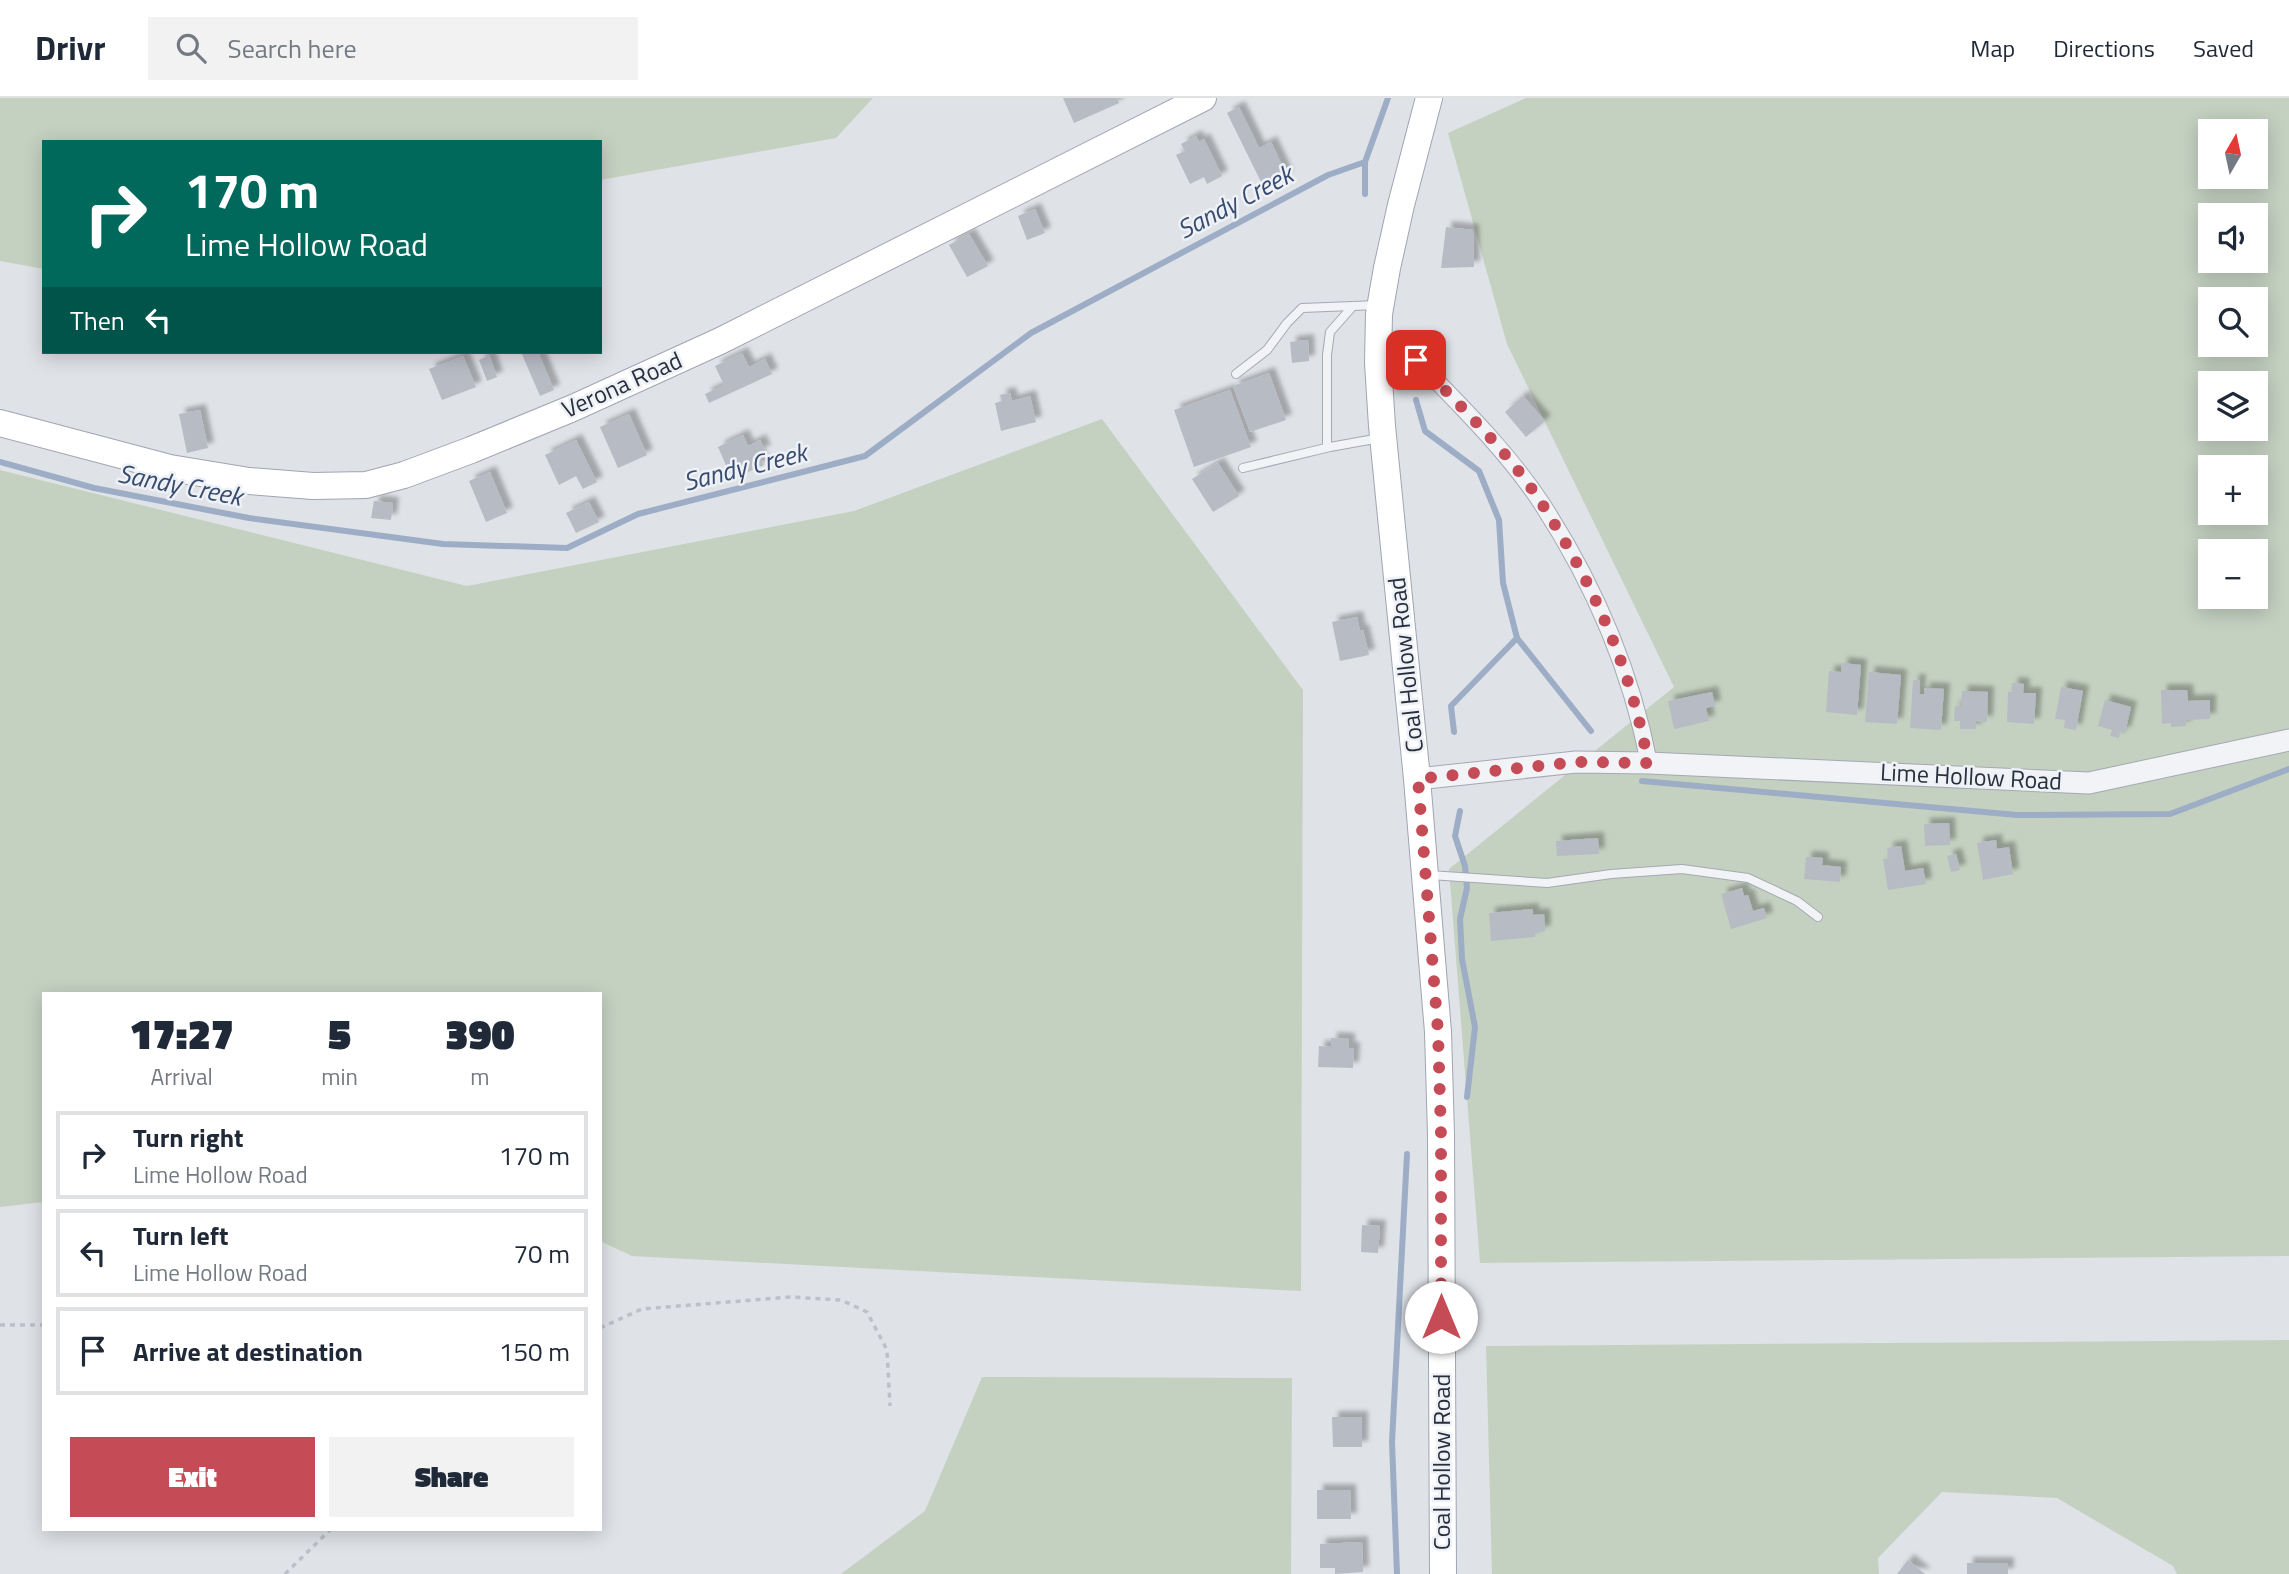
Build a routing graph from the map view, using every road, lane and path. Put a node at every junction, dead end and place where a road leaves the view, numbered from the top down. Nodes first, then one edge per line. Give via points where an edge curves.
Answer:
1 (1203, 98) edge
2 (1427, 100) edge
3 (1381, 305) junction
4 (1353, 306) junction
5 (1416, 360) dead end
6 (1236, 374) dead end
7 (0, 424) edge
8 (1383, 437) junction
9 (1327, 447) junction
10 (1243, 468) dead end
11 (2289, 740) edge
12 (1648, 763) junction
13 (1418, 779) junction
14 (1437, 876) junction
15 (1818, 917) dead end
16 (0, 1325) edge
17 (42, 1325) edge
18 (602, 1327) edge
19 (890, 1406) dead end
20 (329, 1531) edge
21 (285, 1574) edge
22 (1443, 1574) edge

1 - 7 main road, Verona Road via 720,341 560,413 404,475 366,485 248,481 170,468
2 - 3 main road, Coal Hollow Road
3 - 4 lane
3 - 8 main road, Coal Hollow Road via 1378,363
4 - 6 lane via 1301,309 1267,350
4 - 9 lane via 1330,332
5 - 12 street via 1508,459 1542,503 1605,617 1629,681
8 - 9 lane
8 - 13 main road, Coal Hollow Road
9 - 10 lane
11 - 12 street, Lime Hollow Road via 2089,783
12 - 13 street, Lime Hollow Road via 1576,762
13 - 14 main road, Coal Hollow Road
14 - 15 lane via 1547,883 1682,869 1748,878 1797,901
14 - 22 main road, Coal Hollow Road
16 - 17 path
18 - 19 path via 642,1309 790,1297 841,1300 867,1312 887,1350
20 - 21 path

